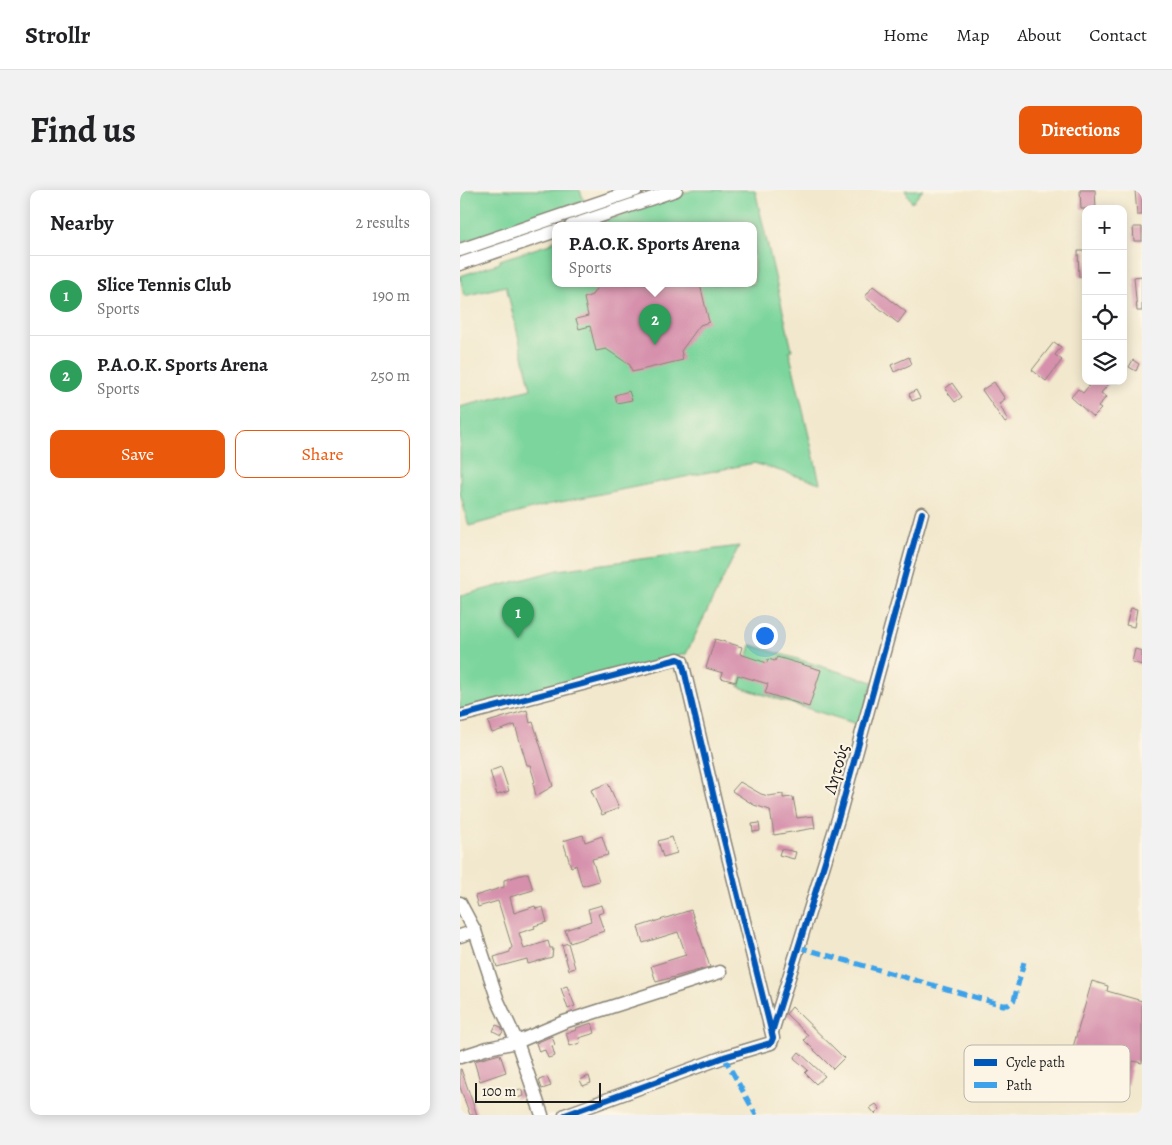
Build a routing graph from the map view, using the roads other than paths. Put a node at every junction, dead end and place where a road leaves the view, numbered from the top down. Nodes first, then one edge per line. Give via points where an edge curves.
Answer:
1 (636, 190) edge
2 (676, 190) edge
3 (583, 222) edge
4 (552, 232) edge
5 (460, 250) edge
6 (460, 264) edge
7 (922, 513) dead end
8 (460, 716) edge
9 (460, 903) edge
10 (475, 931) junction
11 (460, 936) edge
12 (720, 972) dead end
13 (772, 1032) junction
14 (517, 1042) junction
15 (460, 1057) edge
16 (542, 1115) edge
17 (564, 1115) edge

1 - 5 street
2 - 3 street
4 - 6 street
7 - 13 street, Λητούς via 839,816
8 - 13 street via 681,660
9 - 10 street
10 - 11 street
10 - 14 street via 498,1001
12 - 14 street via 564,1022
13 - 17 street via 771,1043
14 - 15 street
14 - 16 street

